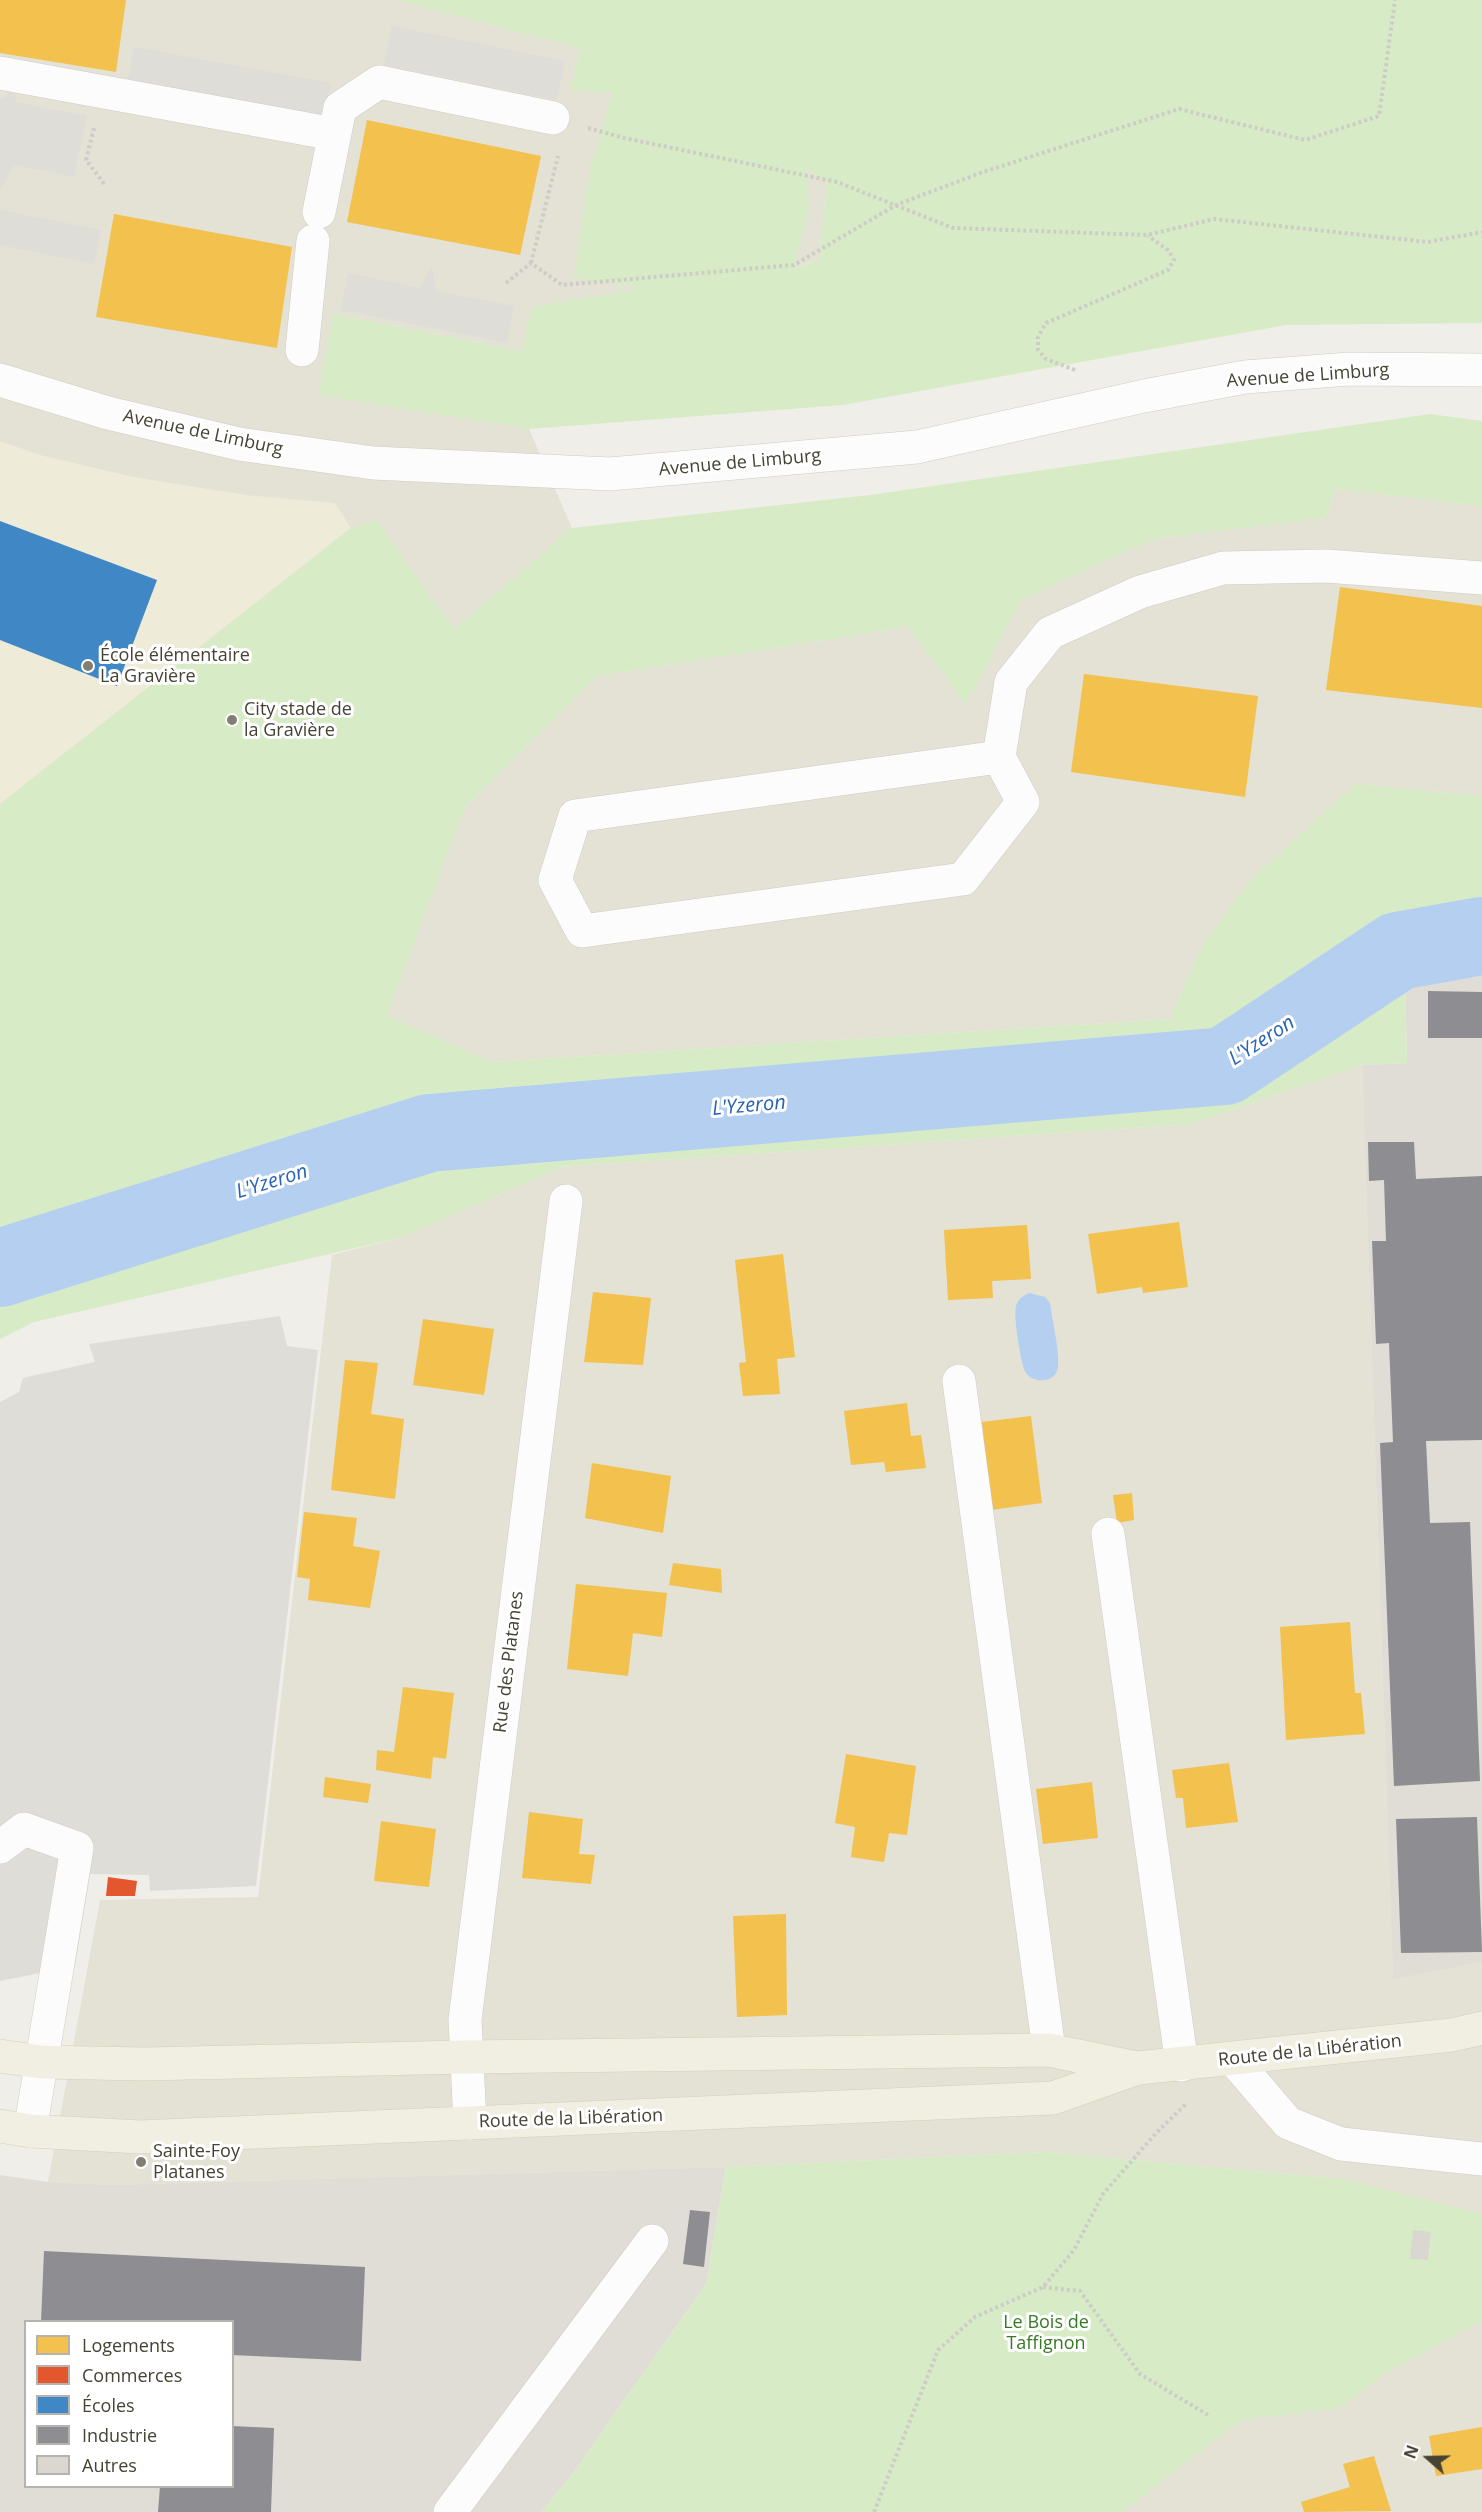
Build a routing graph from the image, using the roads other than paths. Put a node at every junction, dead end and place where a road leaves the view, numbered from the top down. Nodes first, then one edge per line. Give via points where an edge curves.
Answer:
1 (0, 74) edge
2 (560, 120) road end
3 (334, 134) junction
4 (302, 350) dead end
5 (1482, 370) edge
6 (0, 380) edge
7 (1482, 578) edge
8 (999, 757) junction
9 (566, 1201) dead end
10 (959, 1381) dead end
11 (1108, 1534) dead end
12 (12, 1838) edge
13 (1482, 2028) edge
14 (1049, 2050) junction
15 (0, 2056) edge
16 (467, 2057) junction
17 (1233, 2059) junction
18 (41, 2062) junction
19 (1182, 2065) junction
20 (1138, 2068) junction
21 (470, 2123) junction
22 (15, 2128) edge
23 (1482, 2159) edge
24 (652, 2241) dead end
25 (450, 2512) edge

1 - 3 street
2 - 3 street via 379,82 340,108
3 - 4 street via 316,227
5 - 6 street, Avenue de Limburg via 1349,369 1245,377 917,447 610,474 373,463 239,444 108,413
7 - 8 street via 1327,566 1223,568 1140,592 1050,633 1011,682
8 - 8 street via 575,816 555,880 582,931 963,879 1023,802
9 - 16 street, Rue des Platanes via 465,2020
10 - 14 street
11 - 19 street
12 - 18 street via 77,1848
13 - 17 main road, Route de la Libération via 1452,2035
14 - 16 main road, Route de la Libération
14 - 20 main road, Route de la Libération
15 - 18 main road, Route de la Libération
16 - 18 main road, Route de la Libération via 143,2064
16 - 21 street, Rue des Platanes
17 - 19 main road, Route de la Libération
17 - 23 street via 1288,2123 1341,2144
18 - 22 street
19 - 20 main road, Route de la Libération
20 - 21 main road, Route de la Libération via 1053,2098
21 - 22 main road, Route de la Libération via 140,2137
24 - 25 street

